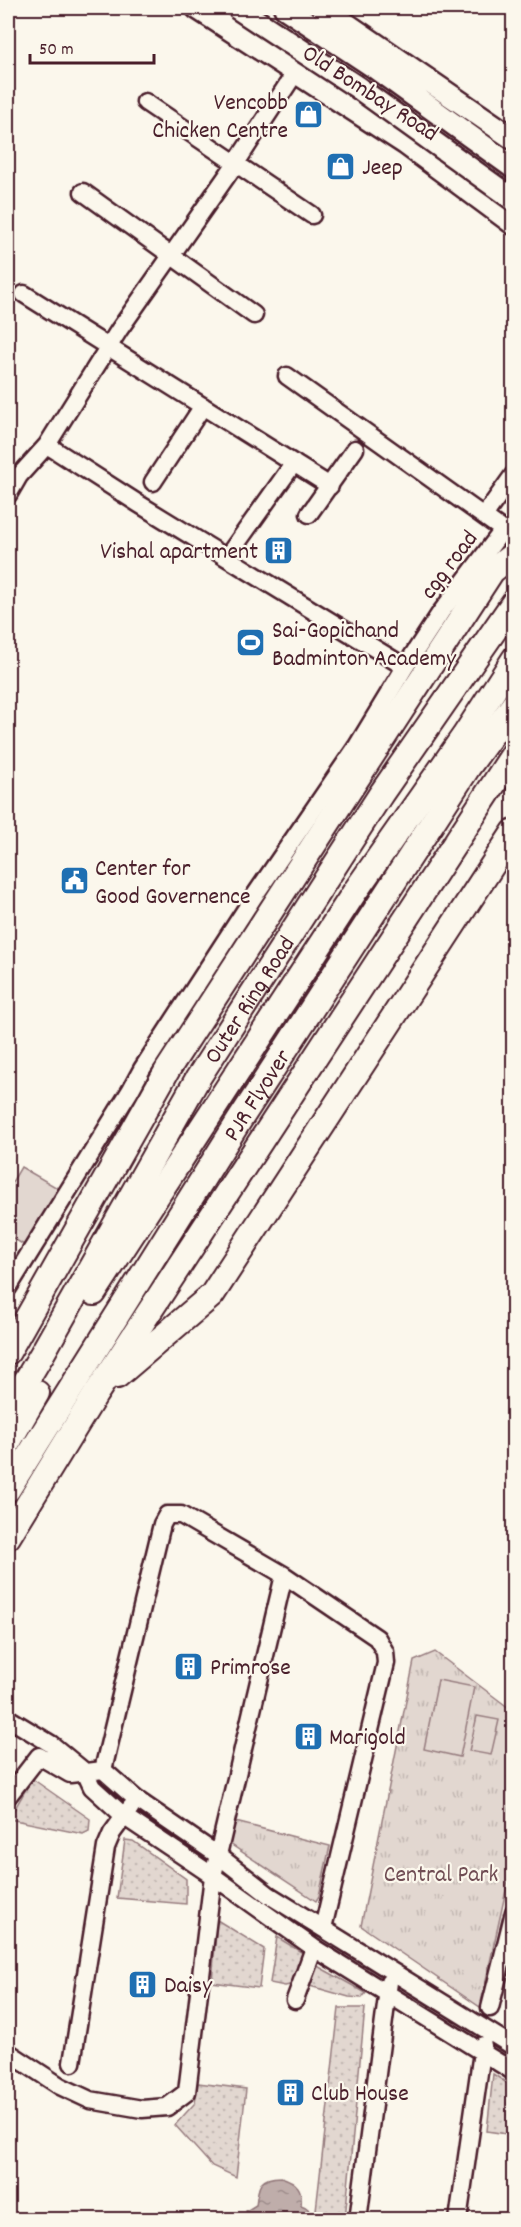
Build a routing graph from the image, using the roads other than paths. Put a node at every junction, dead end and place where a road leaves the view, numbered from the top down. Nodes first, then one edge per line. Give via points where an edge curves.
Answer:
1 (196, 8) edge
2 (237, 8) edge
3 (285, 8) edge
4 (323, 8) edge
5 (296, 73) junction
6 (145, 102) dead end
7 (513, 139) edge
8 (236, 163) junction
9 (513, 168) edge
10 (513, 175) edge
11 (83, 192) dead end
12 (513, 200) edge
13 (493, 207) junction
14 (312, 215) dead end
15 (513, 224) edge
16 (170, 255) junction
17 (24, 294) dead end
18 (254, 315) dead end
19 (108, 346) junction
20 (287, 376) dead end
21 (203, 406) junction
22 (47, 444) junction
23 (355, 449) dead end
24 (294, 463) junction
25 (513, 474) edge
26 (153, 482) dead end
27 (330, 486) junction
28 (8, 495) edge
29 (309, 514) dead end
30 (484, 516) junction
31 (508, 533) edge
32 (513, 554) edge
33 (227, 557) junction
34 (513, 602) edge
35 (513, 659) edge
36 (405, 666) junction
37 (513, 704) edge
38 (513, 753) edge
39 (513, 832) edge
40 (8, 1288) edge
41 (8, 1352) edge
42 (95, 1395) junction
43 (8, 1410) edge
44 (8, 1443) edge
45 (8, 1489) edge
46 (8, 1537) edge
47 (284, 1575) junction
48 (8, 1718) edge
49 (103, 1770) junction
50 (85, 1772) junction
51 (8, 1796) edge
52 (136, 1799) junction
53 (125, 1817) junction
54 (219, 1856) junction
55 (213, 1876) junction
56 (513, 1912) edge
57 (323, 1928) junction
58 (314, 1948) junction
59 (392, 1970) junction
60 (386, 1992) junction
61 (295, 2000) dead end
62 (490, 2008) dead end
63 (487, 2031) junction
64 (513, 2047) edge
65 (8, 2052) edge
66 (481, 2053) junction
67 (72, 2063) dead end
68 (513, 2072) edge
69 (358, 2220) edge
70 (458, 2220) edge

1 - 5 main road, Old Bombay Road
2 - 12 main road, bridge via 366,94
3 - 9 main road
4 - 7 main road, Old Bombay Road
5 - 8 street
5 - 13 main road, Old Bombay Road via 406,144
6 - 8 street
8 - 14 street
8 - 16 street
10 - 13 main road
11 - 16 street
13 - 15 main road, Old Bombay Road
16 - 18 street
16 - 19 street
17 - 19 street
19 - 21 street
19 - 22 street
20 - 30 street
21 - 24 street
21 - 26 street
22 - 28 street
22 - 33 street
23 - 27 street
24 - 27 street
24 - 33 street
25 - 30 street
27 - 29 street
30 - 31 street
31 - 36 street, cgg road via 441,612
32 - 41 highway via 492,571 168,1069
33 - 36 street
34 - 43 highway, Outer Ring Road via 381,794 198,1078
35 - 44 highway, PJR Flyover via 356,890 107,1271
36 - 40 street, cgg road via 357,746 142,1069
37 - 45 highway, PJR Flyover via 238,1121
38 - 42 highway
39 - 42 highway via 212,1295
42 - 46 highway
47 - 49 street via 181,1515 167,1515
47 - 54 street
47 - 57 street via 377,1638 385,1652 386,1663
48 - 50 street via 51,1744
49 - 50 street
49 - 52 street
50 - 51 street via 70,1774 39,1756
50 - 53 street via 93,1787
52 - 53 street
52 - 54 street
53 - 55 street
53 - 67 street via 105,1847
54 - 55 street
54 - 57 street
55 - 58 street
55 - 65 street via 187,2092 167,2107 142,2109 90,2100 60,2086
56 - 62 street
57 - 59 street
58 - 60 street
58 - 61 street
59 - 60 street
59 - 63 street
60 - 66 street
60 - 69 street
63 - 64 street
63 - 66 street
66 - 68 street
66 - 70 street

